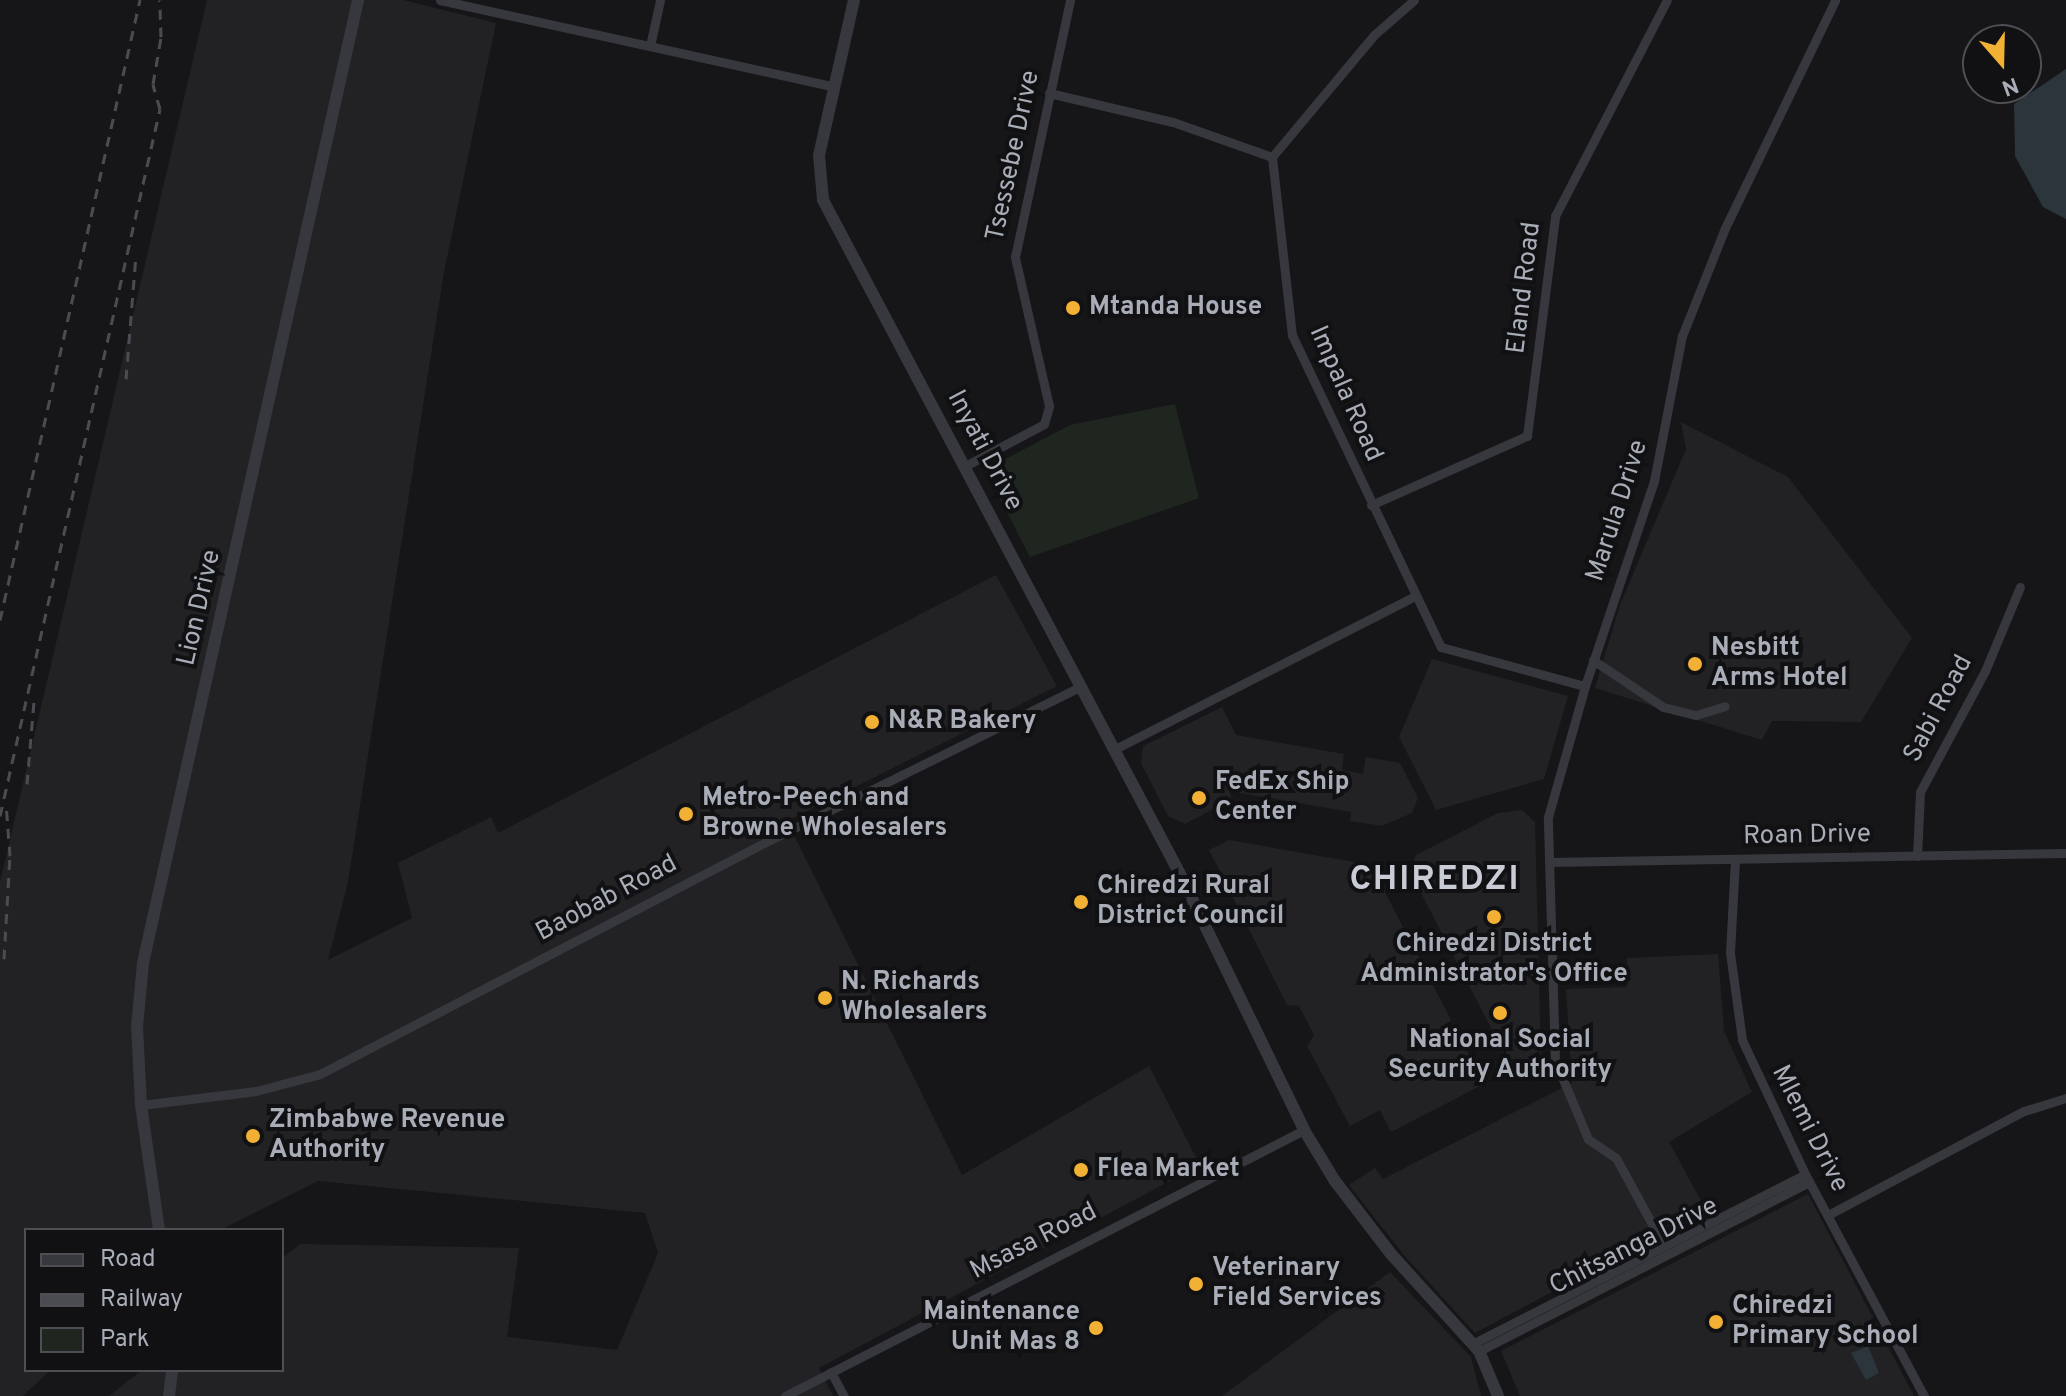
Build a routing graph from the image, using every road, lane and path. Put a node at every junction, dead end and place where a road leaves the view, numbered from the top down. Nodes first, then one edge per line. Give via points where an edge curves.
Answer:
1 (358, 0) edge
2 (440, 0) edge
3 (660, 0) edge
4 (854, 0) edge
5 (1070, 0) edge
6 (1414, 0) edge
7 (1667, 0) edge
8 (1835, 0) edge
9 (481, 4) edge
10 (650, 46) junction
11 (835, 87) junction
12 (1049, 93) junction
13 (1272, 157) junction
14 (967, 465) junction
15 (1371, 505) junction
16 (2020, 587) dead end
17 (1415, 596) junction
18 (1593, 660) junction
19 (1585, 686) junction
20 (1080, 687) junction
21 (1725, 706) dead end
22 (1113, 750) junction
23 (2066, 853) edge
24 (1917, 856) junction
25 (1735, 860) junction
26 (1549, 862) junction
27 (2066, 1098) edge
28 (141, 1105) junction
29 (1304, 1130) junction
30 (1807, 1178) junction
31 (1828, 1215) junction
32 (159, 1228) edge
33 (1664, 1246) junction
34 (1475, 1347) junction
35 (172, 1372) edge
36 (831, 1372) junction
37 (169, 1396) edge
38 (785, 1396) edge
39 (844, 1396) edge
40 (1498, 1396) edge
41 (1924, 1396) edge

1 - 28 street, Lion Drive via 143,963 137,1027
2 - 9 street
3 - 10 street
4 - 11 street, Inyati Drive
5 - 12 street, Tsessebe Drive
6 - 13 street via 1374,35
7 - 15 street, Eland Road via 1555,216 1527,436
8 - 18 street, Marula Drive via 1725,228 1682,336 1654,481
9 - 10 street
10 - 11 street
11 - 14 street, Inyati Drive via 819,155 823,200
12 - 13 street via 1173,122
12 - 14 street, Tsessebe Drive via 1015,257 1049,406 1044,424
13 - 15 street, Impala Road via 1292,335
14 - 20 street, Inyati Drive
15 - 17 street, Impala Road
16 - 24 street, Sabi Road via 1996,648 1920,792
17 - 19 street, Impala Road via 1446,650
17 - 22 street
18 - 19 street, Marula Drive
18 - 21 street via 1663,707 1696,715
19 - 26 street, Marula Drive via 1553,790
20 - 22 street, Inyati Drive
20 - 28 street, Baobab Road via 789,830 320,1074 256,1091
22 - 29 street, Inyati Drive
23 - 24 street, Roan Drive
24 - 25 street, Roan Drive
25 - 26 street, Roan Drive
25 - 30 street, Mlemi Drive via 1730,953 1742,1040
26 - 33 street, Marula Drive via 1555,1060 1588,1139 1616,1158
27 - 31 street via 2024,1111
28 - 32 street, Lion Drive
29 - 34 street, Inyati Drive via 1391,1254
29 - 36 street, Msasa Road
30 - 31 street, Mlemi Drive
30 - 33 street
30 - 34 street, Chitsanga Drive
31 - 41 street, Mlemi Drive
33 - 34 street
34 - 40 street, Inyati Drive
35 - 37 street
36 - 38 street, Msasa Road
36 - 39 street

